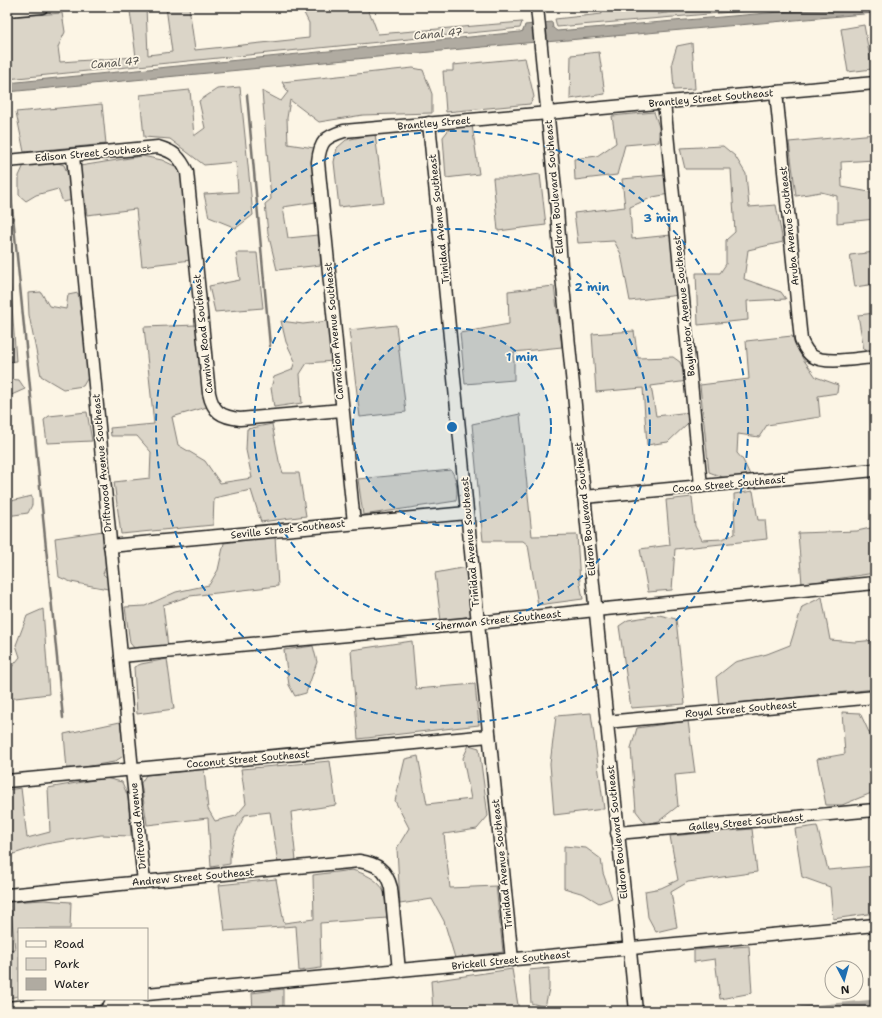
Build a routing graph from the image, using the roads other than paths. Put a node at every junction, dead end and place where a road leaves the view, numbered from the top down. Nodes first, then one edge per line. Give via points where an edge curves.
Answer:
1 (42, 7) edge
2 (7, 10) edge
3 (538, 12) edge
4 (875, 82) edge
5 (776, 92) junction
6 (664, 102) junction
7 (547, 113) junction
8 (430, 123) junction
9 (324, 141) joint
10 (176, 155) joint
11 (72, 156) junction
12 (7, 161) edge
13 (875, 357) edge
14 (342, 410) junction
15 (875, 470) edge
16 (701, 486) junction
17 (584, 497) junction
18 (467, 512) junction
19 (354, 523) junction
20 (110, 546) junction
21 (875, 583) edge
22 (595, 610) junction
23 (478, 623) junction
24 (121, 656) junction
25 (875, 697) edge
26 (606, 722) junction
27 (489, 736) junction
28 (132, 770) junction
29 (7, 781) edge
30 (875, 810) edge
31 (618, 833) junction
32 (144, 882) junction
33 (7, 894) edge
34 (875, 925) edge
35 (629, 948) junction
36 (512, 960) junction
37 (399, 971) junction
38 (148, 994) edge
39 (88, 1000) edge
40 (7, 1008) edge
41 (636, 1011) edge

1 - 2 street
3 - 7 street, Eldron Boulevard Southeast
4 - 5 street, Brantley Street Southeast
5 - 6 street, Brantley Street Southeast
5 - 13 street, Aruba Avenue Southeast via 801,340 806,351 822,360
6 - 7 street, Brantley Street Southeast
6 - 16 street, Bayharbor Avenue Southeast
7 - 8 street, Brantley Street
7 - 17 street, Eldron Boulevard Southeast
8 - 9 street, Brantley Street via 344,131 333,134
8 - 18 street, Trinidad Avenue Southeast
9 - 14 street, Carnation Avenue Southeast via 318,162
10 - 11 street, Edison Street Southeast via 158,147
10 - 14 street, Carnival Road Southeast via 187,172 211,404 227,418 240,419
11 - 12 street, Edison Street Southeast
11 - 20 street, Driftwood Avenue Southeast
14 - 19 street, Carnation Avenue Southeast
15 - 16 street, Cocoa Street Southeast
16 - 17 street, Cocoa Street Southeast
17 - 22 street, Eldron Boulevard Southeast
18 - 19 street, Seville Street Southeast
18 - 23 street, Trinidad Avenue Southeast
19 - 20 street, Seville Street Southeast
20 - 24 street, Driftwood Avenue Southeast
21 - 22 street, Sherman Street Southeast
22 - 23 street, Sherman Street Southeast
22 - 26 street, Eldron Boulevard Southeast
23 - 24 street, Sherman Street Southeast
23 - 27 street, Trinidad Avenue Southeast
24 - 28 street, Driftwood Avenue Southeast
25 - 26 street, Royal Street Southeast
26 - 31 street, Eldron Boulevard Southeast
27 - 28 street, Coconut Street Southeast
27 - 36 street, Trinidad Avenue Southeast
28 - 29 street, Coconut Street Southeast
28 - 32 street, Driftwood Avenue
30 - 31 street, Galley Street Southeast
31 - 35 street, Eldron Boulevard Southeast
32 - 33 street, Andrew Street Southeast
32 - 37 street, Andrew Street Southeast via 359,861 371,863 388,878 391,888
34 - 35 street, Brickell Street Southeast
35 - 36 street, Brickell Street Southeast
35 - 41 street, Eldron Boulevard Southeast
36 - 37 street, Brickell Street Southeast
37 - 38 street, Brickell Street Southeast
39 - 40 street

